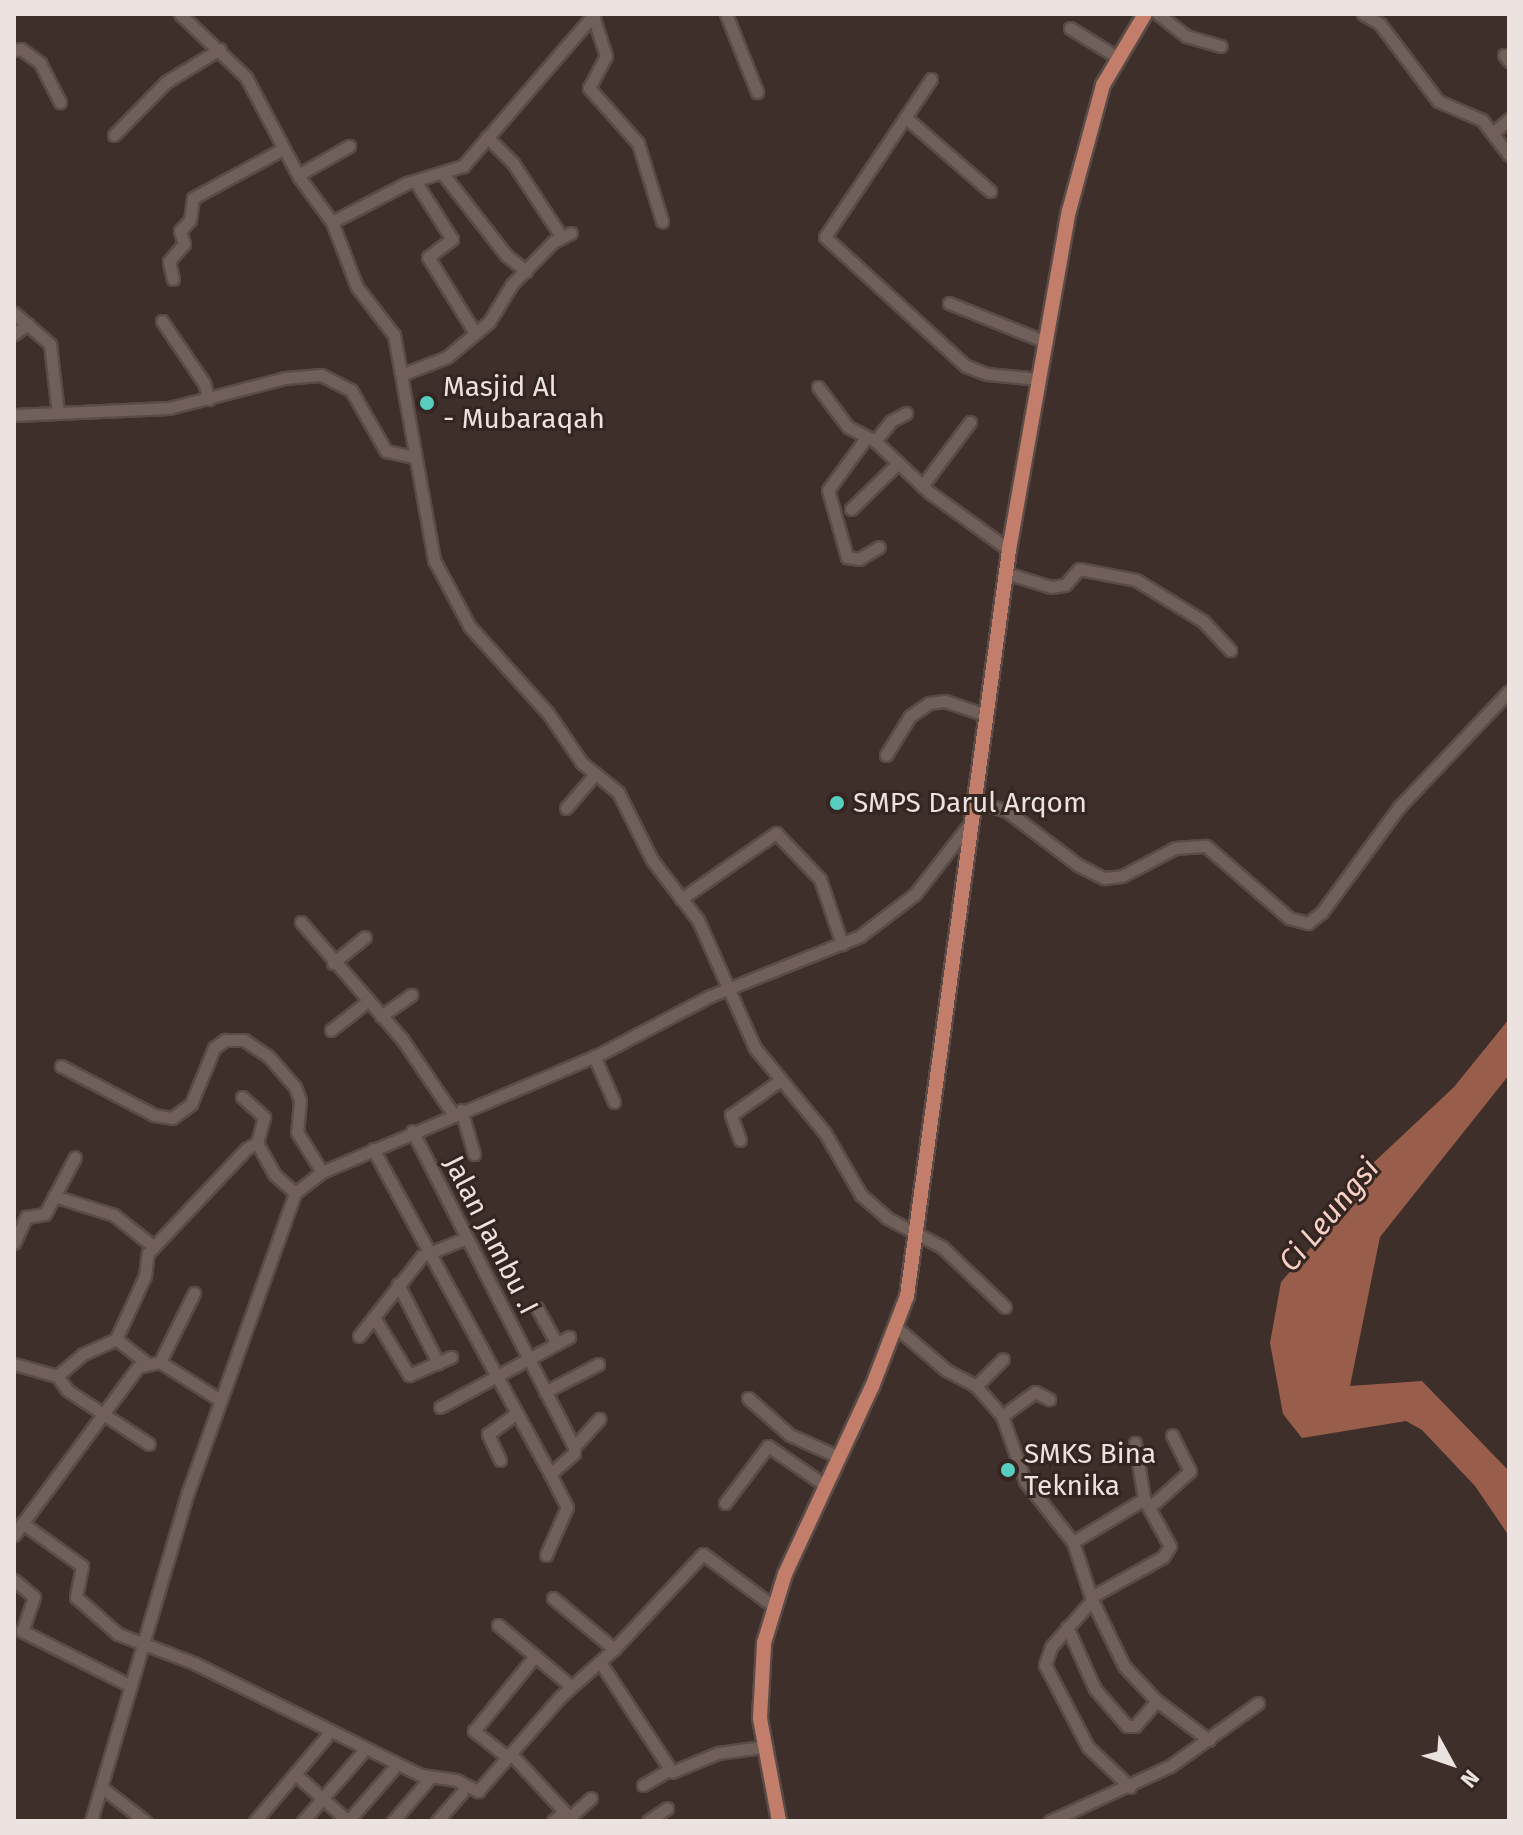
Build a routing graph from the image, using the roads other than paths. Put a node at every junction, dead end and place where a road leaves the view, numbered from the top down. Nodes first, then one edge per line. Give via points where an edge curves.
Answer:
1 (180, 14) edge
2 (726, 14) edge
3 (1145, 14) edge
4 (1158, 14) edge
5 (1363, 14) edge
6 (594, 16) edge
7 (1070, 28) dead end
8 (1221, 46) dead end
9 (220, 49) junction
10 (14, 50) edge
11 (1117, 57) junction
12 (931, 79) dead end
13 (757, 92) dead end
14 (60, 102) dead end
15 (905, 117) junction
16 (1509, 119) edge
17 (1493, 133) junction
18 (114, 135) dead end
19 (487, 137) junction
20 (349, 146) dead end
21 (283, 149) junction
22 (1509, 155) edge
23 (443, 174) junction
24 (298, 175) junction
25 (415, 181) junction
26 (990, 191) dead end
27 (662, 221) dead end
28 (332, 222) junction
29 (526, 271) junction
30 (173, 279) dead end
31 (949, 303) dead end
32 (14, 313) edge
33 (162, 321) dead end
34 (28, 324) junction
35 (475, 333) junction
36 (14, 334) edge
37 (1046, 342) junction
38 (403, 374) junction
39 (1039, 379) junction
40 (818, 387) dead end
41 (209, 399) junction
42 (58, 413) junction
43 (906, 413) dead end
44 (14, 415) edge
45 (970, 422) dead end
46 (870, 439) junction
47 (414, 457) junction
48 (898, 463) junction
49 (922, 486) junction
50 (851, 509) dead end
51 (879, 547) dead end
52 (1009, 550) junction
53 (1006, 573) junction
54 (1230, 650) dead end
55 (1509, 691) edge
56 (986, 715) junction
57 (886, 755) dead end
58 (595, 774) junction
59 (975, 801) junction
60 (566, 808) dead end
61 (971, 822) junction
62 (681, 899) junction
63 (301, 922) dead end
64 (365, 937) dead end
65 (842, 944) junction
66 (333, 963) junction
67 (726, 992) junction
68 (411, 995) dead end
69 (368, 1001) junction
70 (381, 1016) junction
71 (331, 1030) dead end
72 (594, 1056) junction
73 (61, 1066) dead end
74 (779, 1081) junction
75 (242, 1097) dead end
76 (614, 1102) dead end
77 (457, 1112) junction
78 (412, 1131) junction
79 (740, 1140) dead end
80 (257, 1143) junction
81 (370, 1150) junction
82 (474, 1154) dead end
83 (75, 1157) dead end
84 (322, 1172) junction
85 (295, 1193) junction
86 (54, 1196) junction
87 (918, 1235) junction
88 (464, 1239) junction
89 (14, 1243) edge
90 (154, 1247) junction
91 (425, 1255) junction
92 (398, 1284) junction
93 (194, 1293) dead end
94 (1005, 1307) dead end
95 (537, 1308) dead end
96 (374, 1317) junction
97 (897, 1328) junction
98 (359, 1336) dead end
99 (569, 1337) dead end
100 (116, 1339) junction
101 (557, 1344) junction
102 (451, 1357) dead end
103 (1003, 1359) dead end
104 (528, 1360) junction
105 (145, 1362) junction
106 (160, 1362) junction
107 (438, 1363) junction
108 (14, 1364) edge
109 (598, 1364) dead end
110 (57, 1376) junction
111 (495, 1381) junction
112 (976, 1386) junction
113 (545, 1392) junction
114 (748, 1398) dead end
115 (1049, 1399) dead end
116 (220, 1400) junction
117 (440, 1407) dead end
118 (100, 1414) junction
119 (514, 1415) junction
120 (1002, 1416) junction
121 (599, 1419) dead end
122 (1172, 1435) dead end
123 (1135, 1443) dead end
124 (149, 1444) dead end
125 (574, 1447) junction
126 (839, 1457) junction
127 (500, 1460) dead end
128 (550, 1474) junction
129 (826, 1486) junction
130 (725, 1503) dead end
131 (1146, 1503) junction
132 (22, 1523) junction
133 (14, 1535) edge
134 (1073, 1542) junction
135 (546, 1555) dead end
136 (14, 1580) edge
137 (553, 1598) dead end
138 (1091, 1598) junction
139 (773, 1606) junction
140 (498, 1625) dead end
141 (1067, 1627) junction
142 (143, 1646) junction
143 (614, 1649) junction
144 (535, 1656) junction
145 (600, 1662) junction
146 (131, 1686) junction
147 (571, 1686) junction
148 (1157, 1701) junction
149 (1258, 1703) dead end
150 (326, 1737) dead end
151 (1209, 1740) junction
152 (763, 1747) junction
153 (361, 1754) dead end
154 (508, 1754) junction
155 (394, 1768) dead end
156 (669, 1770) junction
157 (295, 1774) junction
158 (430, 1778) dead end
159 (643, 1785) dead end
160 (1130, 1787) junction
161 (105, 1790) junction
162 (462, 1792) dead end
163 (591, 1798) dead end
164 (323, 1799) junction
165 (667, 1808) dead end
166 (569, 1817) edge
167 (91, 1821) edge
168 (145, 1821) edge
169 (255, 1821) edge
170 (303, 1821) edge
171 (348, 1821) edge
172 (393, 1821) edge
173 (437, 1821) edge
174 (553, 1821) edge
175 (648, 1821) edge
176 (779, 1821) edge
177 (1050, 1821) edge

1 - 9 street
2 - 13 street
3 - 11 main road
4 - 8 street via 1186,36
5 - 17 street via 1380,24 1438,101 1476,116
6 - 19 street
6 - 27 street via 606,56 589,88 638,143
7 - 11 street
9 - 18 street via 166,82
9 - 21 street via 246,77
10 - 14 street via 21,49 40,63
11 - 37 main road via 1088,129
12 - 15 street
15 - 26 street
15 - 39 street via 825,237 966,366 987,374
16 - 17 street
17 - 22 street
19 - 23 street via 463,166
19 - 29 street via 566,234
20 - 24 street
21 - 24 street
21 - 30 street via 193,198 190,220 180,231 184,244 169,261
23 - 25 street
23 - 29 street via 506,255
24 - 28 street
25 - 28 street
25 - 35 street via 452,239 428,257
28 - 38 street via 357,287 394,335
29 - 35 street via 512,284 499,311
31 - 37 street
32 - 34 street
33 - 41 street via 200,376
34 - 36 street
34 - 42 street via 51,349
35 - 38 street via 437,362
37 - 39 main road
38 - 47 street
39 - 52 main road
40 - 46 street via 848,427
41 - 42 street via 169,408
41 - 47 street via 285,378 321,375 351,390 386,451
42 - 44 street
43 - 46 street
45 - 49 street
46 - 48 street
46 - 51 street via 828,490 847,557 859,559
47 - 58 street via 426,530 445,584 470,627 536,697
48 - 49 street
48 - 50 street
49 - 52 street
52 - 53 main road
53 - 54 street via 1051,587 1065,585 1079,569 1136,580 1203,621
53 - 56 main road
55 - 59 street via 1400,806 1322,912 1308,923 1289,918 1206,846 1175,848 1122,876 1104,878 1078,865 1016,816
56 - 57 street via 945,701 929,703 910,716
56 - 59 main road
58 - 60 street
58 - 62 street via 618,792 643,845
59 - 61 main road
61 - 65 street via 897,912
61 - 87 main road
62 - 65 street via 776,833 820,879
62 - 67 street via 698,920
63 - 66 street
64 - 66 street
65 - 67 street
66 - 69 street
67 - 72 street
67 - 74 street
68 - 70 street
69 - 70 street
69 - 71 street
70 - 77 street
72 - 76 street
72 - 77 street
73 - 84 street via 154,1115 172,1118 191,1104 214,1048 225,1040 244,1040 269,1057 295,1087 300,1100 297,1132
74 - 79 street via 731,1115
74 - 87 street via 825,1133 861,1195
75 - 80 street via 264,1117
77 - 78 street
77 - 82 street
78 - 81 street
78 - 88 street, Jalan Jambu .I
80 - 85 street via 274,1174
80 - 90 street via 235,1157
81 - 84 street
81 - 91 street
83 - 86 street
84 - 85 street
85 - 116 street
86 - 89 street via 43,1216 26,1217
86 - 90 street via 114,1215
87 - 94 street via 950,1253
87 - 97 main road
88 - 91 street
88 - 104 street, Jalan Jambu .I
90 - 100 street
91 - 92 street
91 - 111 street
92 - 96 street
92 - 107 street
93 - 106 street
95 - 101 street
96 - 98 street
96 - 107 street via 409,1375
97 - 112 street via 946,1370
97 - 126 main road
99 - 101 street
100 - 105 street
100 - 110 street via 83,1354
101 - 104 street
102 - 107 street
103 - 112 street
104 - 111 street
104 - 113 street, Jalan Jambu .I
105 - 106 street
105 - 118 street
106 - 116 street
108 - 110 street
109 - 113 street
110 - 118 street
111 - 117 street
111 - 119 street
112 - 120 street
113 - 125 street, Jalan Jambu .I
114 - 126 street via 790,1435
115 - 120 street via 1035,1392
116 - 142 street
118 - 124 street
118 - 132 street via 83,1447
119 - 127 street via 488,1434
119 - 128 street
120 - 134 street via 1025,1481
121 - 125 street
122 - 131 street via 1190,1471
123 - 131 street
125 - 128 street
126 - 129 main road
128 - 135 street via 567,1507
129 - 130 street via 768,1446
129 - 139 main road
131 - 134 street
131 - 138 street via 1170,1539 1168,1552
132 - 133 street
132 - 142 street via 83,1568 76,1597 118,1634
134 - 138 street
136 - 146 street via 34,1597 22,1631
137 - 143 street
138 - 141 street
138 - 148 street via 1124,1666
139 - 143 street via 703,1554
139 - 152 main road via 759,1696
140 - 144 street
141 - 148 street via 1095,1689 1127,1726 1135,1726
141 - 160 street via 1045,1665 1088,1747
142 - 146 street
142 - 154 street via 194,1663 421,1775 456,1780 478,1791
143 - 145 street
144 - 147 street
144 - 154 street via 475,1727 475,1736
145 - 147 street
145 - 156 street
146 - 161 street
147 - 154 street
148 - 151 street
149 - 151 street
150 - 157 street
151 - 160 street
152 - 156 street via 730,1750 677,1773
152 - 176 main road
153 - 164 street
154 - 166 street
155 - 171 street
156 - 159 street
157 - 164 street
157 - 169 street
158 - 172 street
160 - 177 street
161 - 167 street
161 - 168 street
162 - 173 street
163 - 166 street
164 - 170 street
164 - 171 street
165 - 175 street
166 - 174 street

